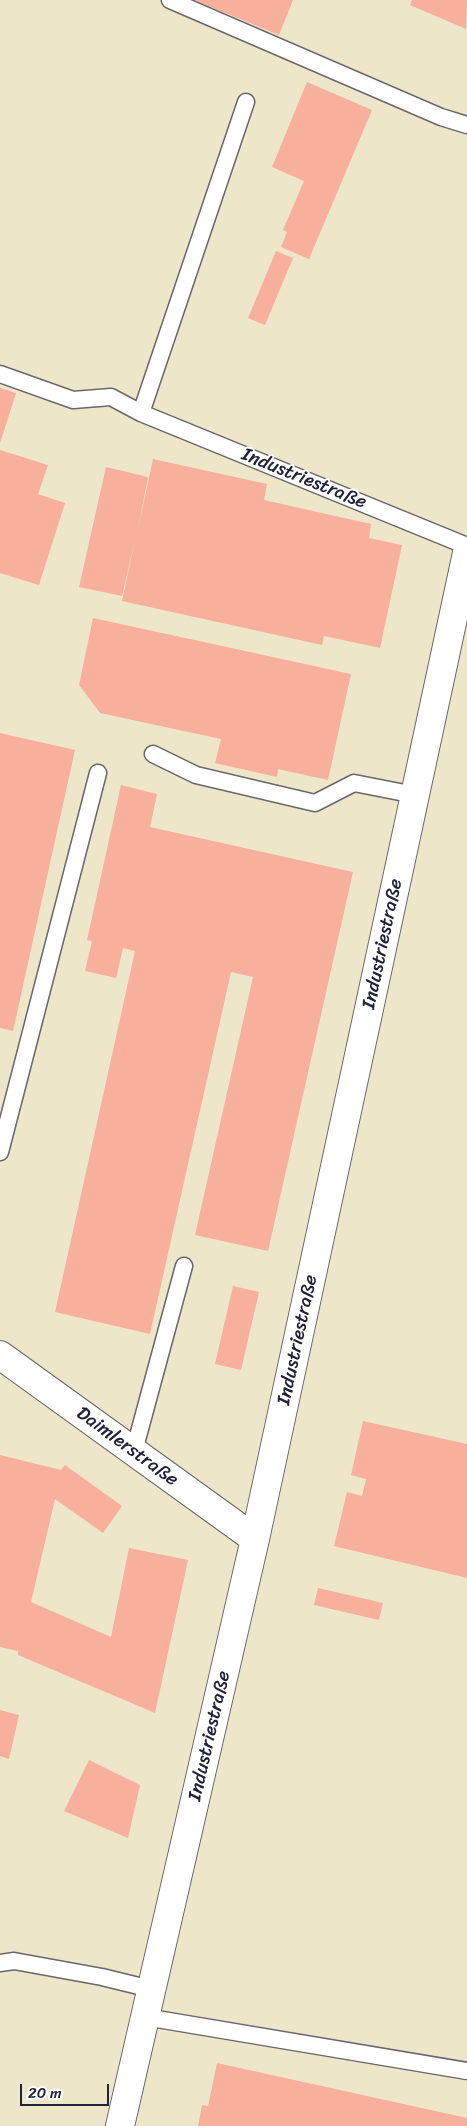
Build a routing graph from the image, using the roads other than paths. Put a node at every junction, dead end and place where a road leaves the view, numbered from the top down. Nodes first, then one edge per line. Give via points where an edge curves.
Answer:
1 (170, 0) edge
2 (246, 102) dead end
3 (467, 125) edge
4 (0, 374) edge
5 (141, 413) junction
6 (467, 546) edge
7 (467, 553) edge
8 (153, 754) dead end
9 (98, 773) dead end
10 (415, 795) junction
11 (0, 1152) edge
12 (184, 1266) dead end
13 (0, 1355) edge
14 (134, 1451) junction
15 (255, 1538) junction
16 (0, 1963) edge
17 (151, 1989) junction
18 (145, 2017) junction
19 (467, 2071) edge
20 (120, 2126) edge

1 - 3 lane via 442,118
2 - 5 lane
4 - 5 lane, Industriestraße via 73,400 112,397
5 - 6 lane, Industriestraße
7 - 10 street, Industriestraße
8 - 10 lane via 196,775 315,803 354,783
9 - 11 lane
10 - 15 street, Industriestraße
12 - 14 lane
13 - 14 street, Daimlerstraße
14 - 15 street, Daimlerstraße
15 - 17 street, Industriestraße
16 - 17 lane via 14,1961
17 - 18 street, Industriestraße
18 - 19 lane
18 - 20 street, Industriestraße

